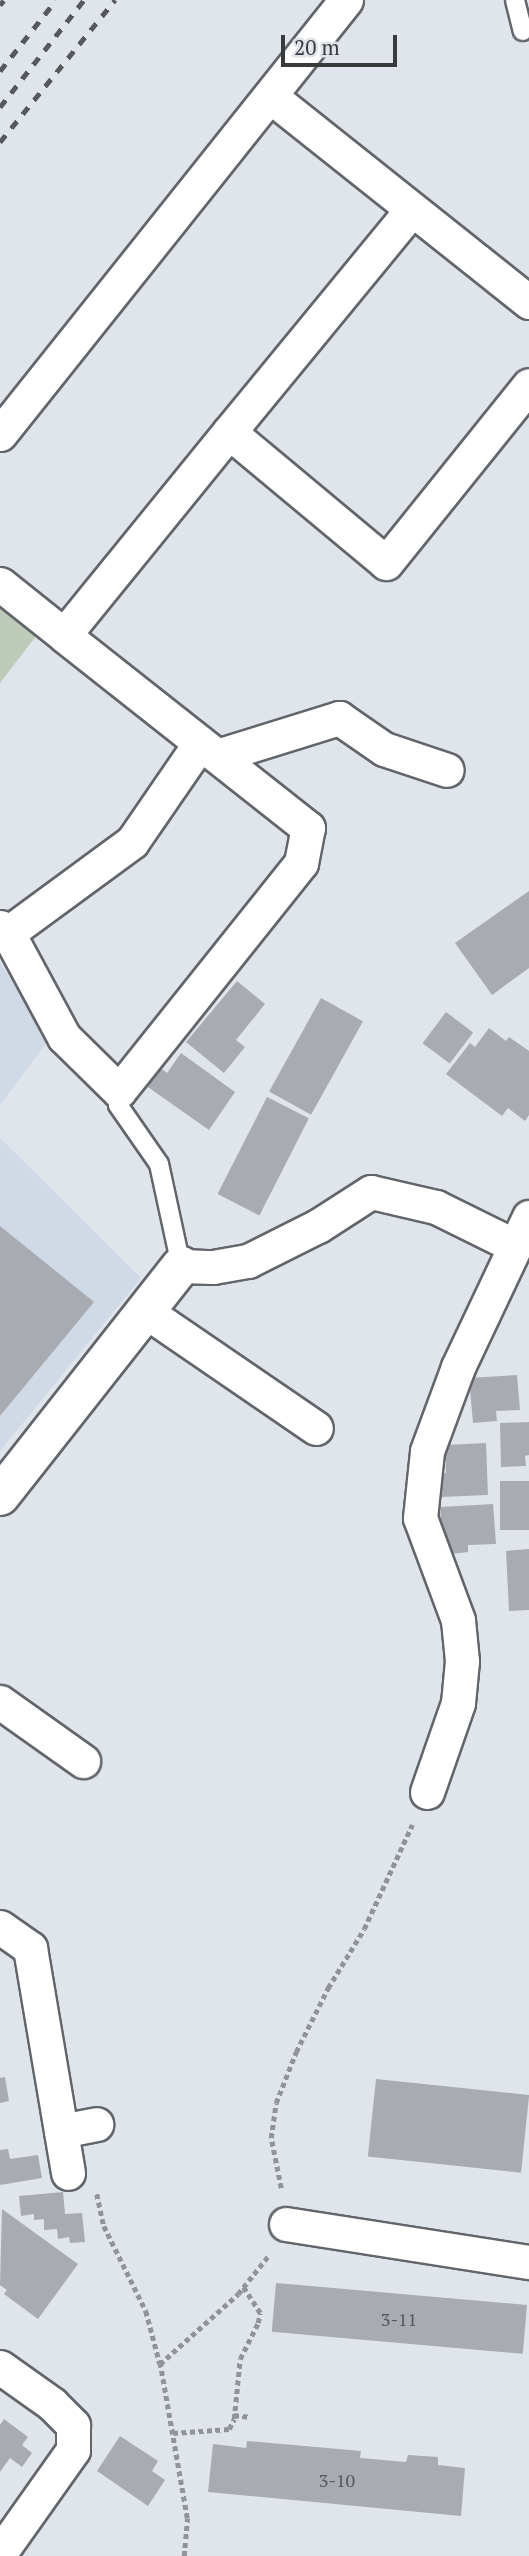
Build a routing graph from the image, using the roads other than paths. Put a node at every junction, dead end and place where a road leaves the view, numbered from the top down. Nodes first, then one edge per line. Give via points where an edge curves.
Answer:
1 (346, 0) edge
2 (515, 0) edge
3 (523, 31) dead end
4 (270, 96) junction
5 (412, 209) junction
6 (529, 302) edge
7 (529, 385) edge
8 (229, 432) junction
9 (0, 434) edge
10 (0, 583) edge
11 (64, 635) junction
12 (209, 750) junction
13 (447, 770) dead end
14 (4, 930) edge
15 (119, 1091) junction
16 (522, 1231) edge
17 (181, 1266) junction
18 (145, 1311) junction
19 (316, 1428) dead end
20 (0, 1496) edge
21 (0, 1702) edge
22 (83, 1761) dead end
23 (427, 1792) road end
24 (0, 1927) edge
25 (96, 2124) dead end
26 (61, 2132) junction
27 (68, 2173) dead end
28 (286, 2224) road end
29 (529, 2262) edge
30 (0, 2367) edge
31 (0, 2553) edge

1 - 4 street
2 - 3 lane
4 - 5 street
4 - 9 street
5 - 6 street
5 - 8 street
7 - 8 street via 386,563
8 - 11 street
10 - 11 street
11 - 12 street
12 - 13 street via 339,718 384,748
12 - 14 street via 132,842
12 - 15 street via 308,828 302,863
14 - 15 street via 64,1037
15 - 17 lane via 118,1105 159,1164
16 - 17 street via 371,1192 318,1226 248,1261
16 - 23 street via 458,1367 427,1451 420,1518 458,1620 463,1661 458,1703
17 - 18 street
18 - 19 street
18 - 20 street
21 - 22 street
24 - 26 street via 30,1948
25 - 26 street
26 - 27 street
28 - 29 street
30 - 31 street via 73,2425 73,2450

